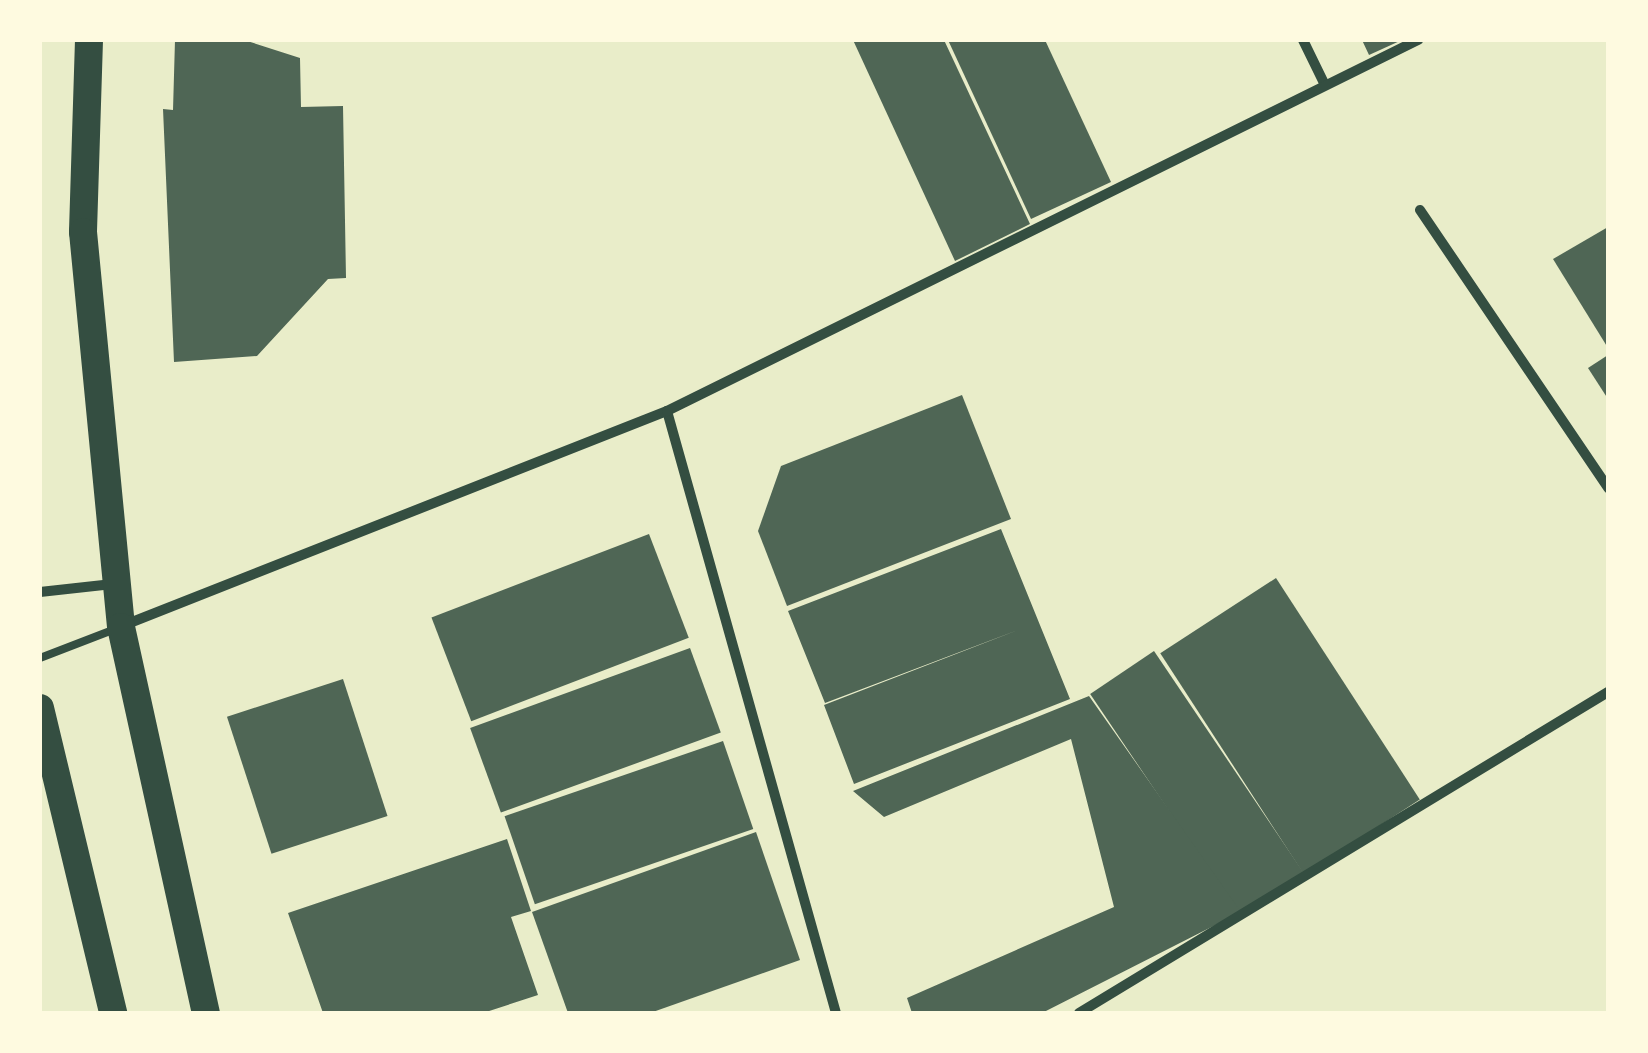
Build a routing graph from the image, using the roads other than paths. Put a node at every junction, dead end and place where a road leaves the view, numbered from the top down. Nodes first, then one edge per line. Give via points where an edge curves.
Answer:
1 (89, 40) edge
2 (1304, 40) edge
3 (1418, 40) edge
4 (1324, 82) junction
5 (1420, 210) dead end
6 (668, 410) junction
7 (1608, 488) edge
8 (116, 583) junction
9 (40, 592) edge
10 (121, 627) junction
11 (40, 658) edge
12 (1608, 692) edge
13 (40, 708) edge
14 (113, 1013) edge
15 (206, 1013) edge
16 (836, 1013) edge
17 (1078, 1013) edge

1 - 8 highway via 83,232
2 - 4 street
3 - 4 street
4 - 6 street
5 - 7 street
6 - 10 street
6 - 16 street
8 - 9 street
8 - 10 highway
10 - 11 lane
10 - 15 highway
12 - 17 street
13 - 14 highway

